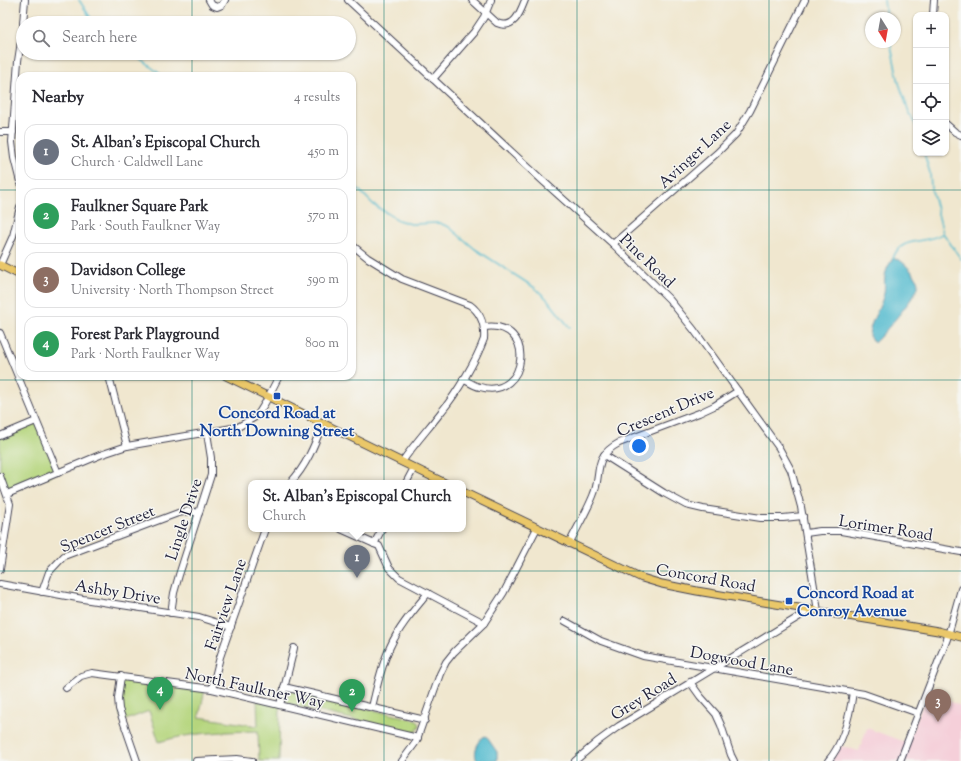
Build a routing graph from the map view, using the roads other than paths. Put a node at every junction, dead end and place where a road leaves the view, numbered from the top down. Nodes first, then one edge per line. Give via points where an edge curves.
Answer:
1 (25, 0) edge
2 (209, 0) edge
3 (225, 0) edge
4 (348, 0) edge
5 (472, 0) edge
6 (491, 0) edge
7 (525, 0) edge
8 (806, 0) edge
9 (932, 1) edge
10 (486, 12) junction
11 (933, 12) edge
12 (24, 16) edge
13 (18, 60) edge
14 (17, 72) edge
15 (433, 79) junction
16 (16, 85) edge
17 (949, 127) edge
18 (0, 132) edge
19 (12, 132) junction
20 (961, 135) edge
21 (16, 165) edge
22 (16, 224) edge
23 (613, 244) junction
24 (356, 248) edge
25 (0, 265) edge
26 (16, 273) edge
27 (484, 327) junction
28 (0, 333) edge
29 (16, 372) edge
30 (463, 379) junction
31 (19, 380) edge
32 (111, 380) edge
33 (234, 380) edge
34 (277, 380) edge
35 (738, 391) junction
36 (269, 397) junction
37 (36, 421) junction
38 (323, 424) junction
39 (207, 433) junction
40 (0, 436) edge
41 (127, 446) junction
42 (604, 455) junction
43 (402, 462) junction
44 (414, 468) junction
45 (58, 473) junction
46 (0, 476) edge
47 (293, 480) edge
48 (408, 480) edge
49 (439, 480) edge
50 (466, 493) edge
51 (8, 494) junction
52 (198, 513) junction
53 (803, 516) junction
54 (537, 528) junction
55 (264, 532) edge
56 (348, 532) edge
57 (380, 532) edge
58 (806, 533) junction
59 (374, 544) junction
60 (569, 544) junction
61 (961, 552) edge
62 (0, 569) edge
63 (0, 584) edge
64 (961, 589) edge
65 (42, 592) junction
66 (428, 593) junction
67 (814, 610) junction
68 (172, 613) junction
69 (565, 621) dead end
70 (484, 623) junction
71 (231, 627) junction
72 (948, 633) junction
73 (961, 637) edge
74 (294, 648) dead end
75 (712, 668) junction
76 (121, 676) junction
77 (690, 682) junction
78 (284, 687) junction
79 (66, 688) dead end
80 (212, 689) junction
81 (853, 692) junction
82 (280, 705) junction
83 (372, 707) junction
84 (918, 713) junction
85 (425, 720) junction
86 (418, 738) junction
87 (137, 761) edge
88 (196, 761) edge
89 (252, 761) edge
90 (402, 761) edge
91 (574, 761) edge
92 (734, 761) edge
93 (828, 761) edge
94 (900, 761) edge

1 - 12 street
2 - 3 street via 217,7 222,6
4 - 15 street, Pine Road
5 - 10 street
6 - 10 street
7 - 10 street via 519,16 511,23 501,25
8 - 23 street, Avinger Lane via 736,134
9 - 11 street
10 - 15 street via 470,38
13 - 14 street
15 - 23 street, Pine Road
16 - 19 street
17 - 20 street
18 - 19 street
19 - 21 street
22 - 25 street
23 - 35 street, Pine Road via 669,299
24 - 27 street via 402,279 470,305 479,314
25 - 26 main road
27 - 30 street via 482,344
27 - 30 street via 505,329 513,336 521,352 520,366 515,376 498,387 480,387
28 - 29 street
30 - 43 street via 442,412 416,441
31 - 37 street
32 - 41 street
33 - 36 main road
34 - 36 street
35 - 42 street, Crescent Drive via 699,413 619,443
35 - 53 street, Pine Road via 785,458 794,478
36 - 38 main road
36 - 39 street via 257,416 248,423
37 - 40 street
37 - 45 street
38 - 43 main road
38 - 47 street via 301,470
39 - 41 street
39 - 52 street, Lingle Drive via 211,475
41 - 45 street
42 - 53 street via 686,505 761,518
42 - 60 street, Crescent Drive via 598,466 593,496
43 - 44 main road
44 - 48 street
44 - 49 main road
45 - 51 street
46 - 51 street
50 - 54 main road, Concord Road
51 - 62 street via 10,510
52 - 65 street, Spencer Street via 178,513 64,556 50,572
52 - 68 street, Lingle Drive via 174,593
53 - 58 street, Pine Road
54 - 60 main road, Concord Road
54 - 70 street via 504,592
55 - 71 street, Fairview Lane
56 - 59 street
57 - 59 street
58 - 61 street, Lorimer Road via 841,531
58 - 67 street, Pine Road
59 - 66 street via 381,548 389,568 396,575
60 - 67 main road, Concord Road via 651,581
63 - 65 street, Ashby Drive
64 - 72 street
65 - 68 street, Ashby Drive
66 - 70 street
66 - 83 street via 390,646
67 - 72 main road, Concord Road
67 - 75 street, Grey Road
68 - 71 street, Ashby Drive via 208,619
69 - 75 street, Dogwood Lane via 601,641 635,654
70 - 85 street via 446,662
71 - 80 street, Fairview Lane
72 - 73 main road, Concord Road
72 - 84 street
74 - 78 street
75 - 77 street, Grey Road
75 - 81 street, Dogwood Lane
76 - 79 street, North Faulkner Way via 88,673
76 - 80 street, North Faulkner Way
76 - 87 street via 118,709
77 - 91 street, Grey Road via 608,734
77 - 92 street via 716,714
78 - 82 street
78 - 83 street
80 - 82 street, North Faulkner Way
81 - 84 street, Dogwood Lane via 871,695
81 - 93 street via 842,735
82 - 86 street, North Faulkner Way
83 - 85 street
84 - 94 street
85 - 86 street
86 - 90 street
88 - 89 street

